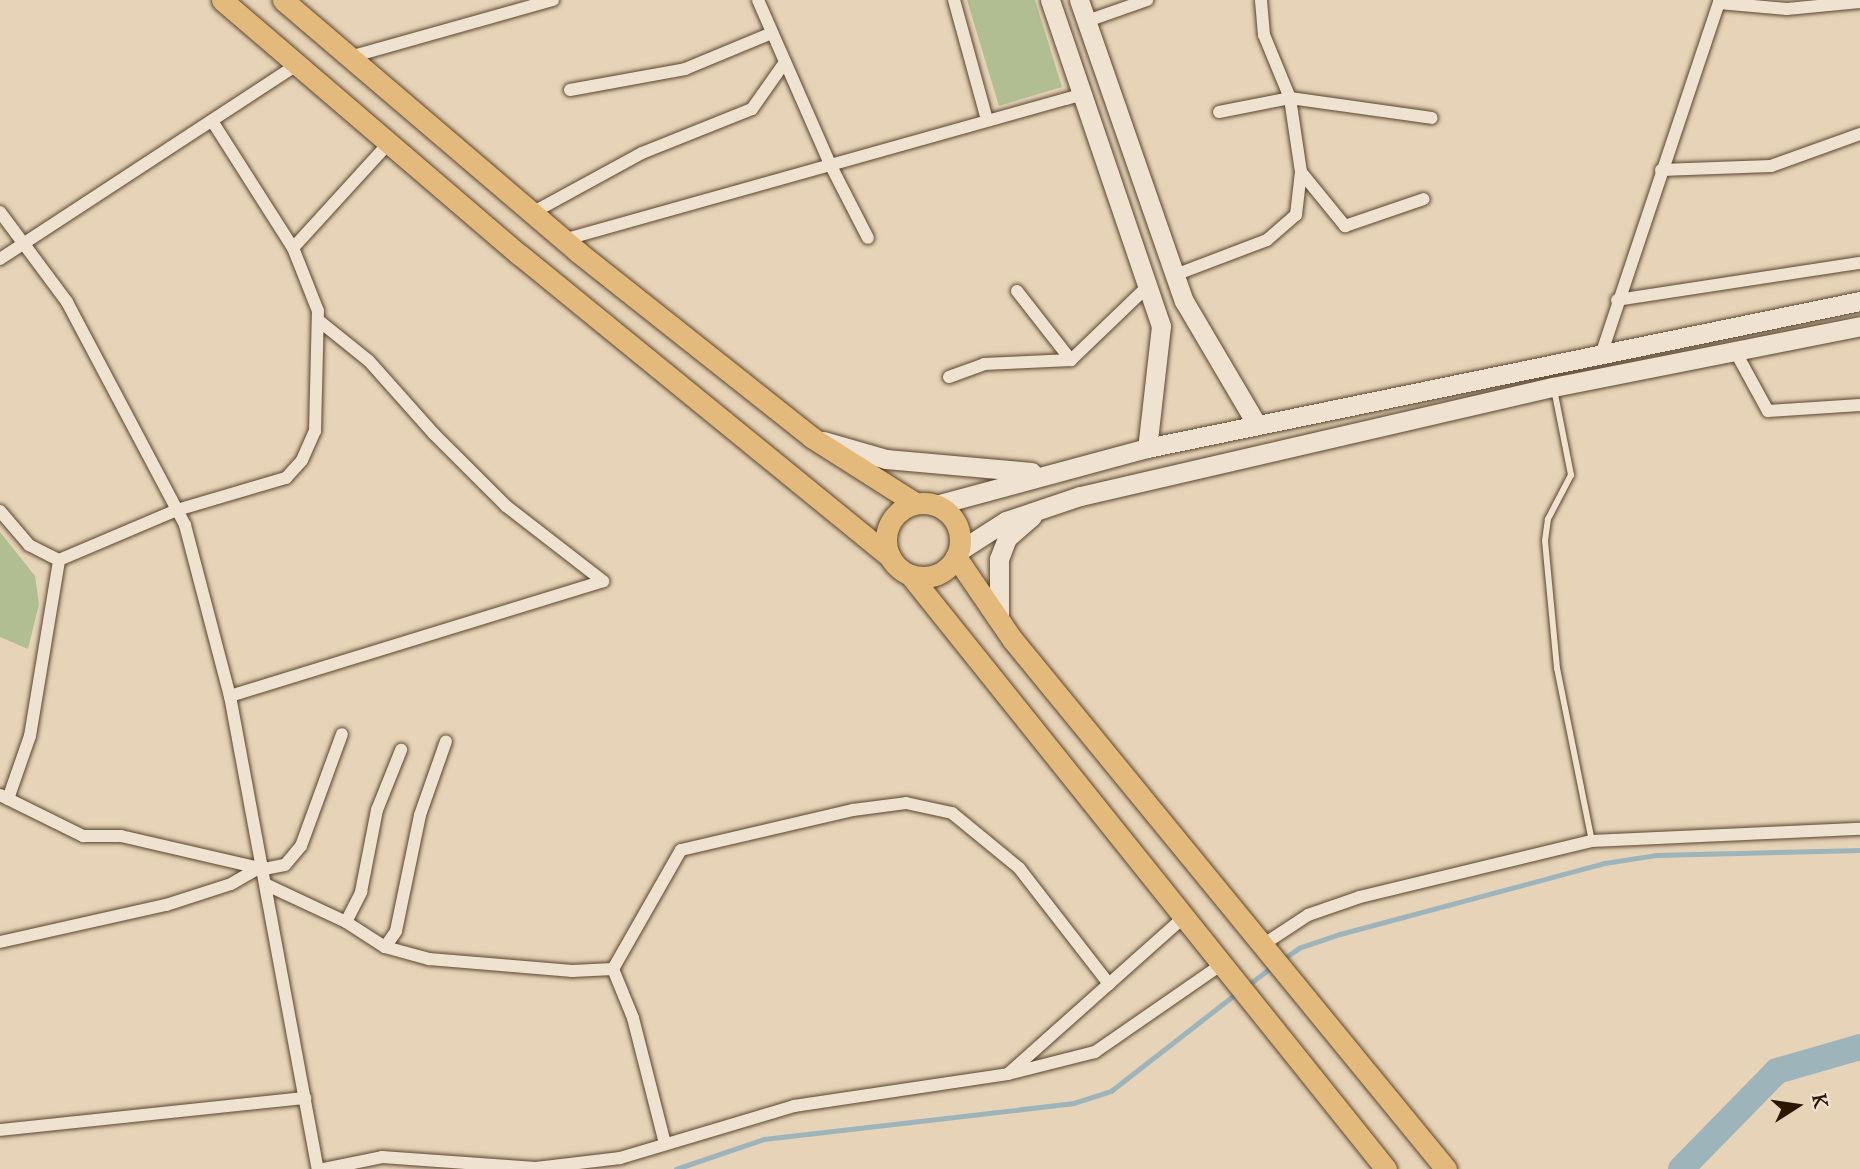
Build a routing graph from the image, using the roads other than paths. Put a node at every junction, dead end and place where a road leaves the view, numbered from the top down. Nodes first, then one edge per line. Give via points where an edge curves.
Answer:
1 (222, 0) edge
2 (283, 0) edge
3 (553, 0) edge
4 (758, 0) edge
5 (954, 0) edge
6 (1050, 0) edge
7 (1079, 0) edge
8 (1147, 0) edge
9 (1261, 0) edge
10 (1719, 1) edge
11 (1860, 2) edge
12 (1087, 21) junction
13 (772, 33) junction
14 (350, 57) junction
15 (785, 62) junction
16 (297, 65) junction
17 (570, 90) dead end
18 (1080, 95) junction
19 (1290, 98) junction
20 (1219, 112) dead end
21 (1432, 118) dead end
22 (987, 120) junction
23 (212, 121) junction
24 (1860, 134) edge
25 (389, 143) junction
26 (830, 164) junction
27 (1661, 170) junction
28 (1301, 172) junction
29 (1424, 199) dead end
30 (0, 212) edge
31 (532, 214) junction
32 (868, 238) dead end
33 (563, 240) junction
34 (24, 244) junction
35 (293, 248) junction
36 (0, 260) edge
37 (1860, 263) edge
38 (1175, 275) junction
39 (1148, 286) junction
40 (1017, 291) dead end
41 (1617, 300) junction
42 (1860, 301) edge
43 (318, 320) junction
44 (1860, 326) edge
45 (1734, 349) junction
46 (1602, 352) junction
47 (1071, 360) junction
48 (949, 377) dead end
49 (1553, 387) junction
50 (1860, 405) edge
51 (1258, 425) junction
52 (811, 437) junction
53 (1147, 448) junction
54 (1053, 472) junction
55 (926, 504) junction
56 (1042, 508) junction
57 (177, 510) junction
58 (0, 512) edge
59 (957, 554) junction
60 (890, 557) junction
61 (59, 560) junction
62 (910, 575) junction
63 (999, 618) junction
64 (230, 696) junction
65 (342, 734) dead end
66 (446, 741) dead end
67 (401, 750) dead end
68 (4, 797) edge
69 (1860, 829) edge
70 (1592, 841) junction
71 (261, 869) junction
72 (267, 885) junction
73 (1184, 917) junction
74 (346, 922) junction
75 (0, 942) edge
76 (1261, 946) junction
77 (385, 947) junction
78 (1222, 964) junction
79 (613, 969) junction
80 (1109, 984) junction
81 (1007, 1074) junction
82 (305, 1098) junction
83 (0, 1130) edge
84 (665, 1144) junction
85 (1382, 1164) edge
86 (318, 1169) edge
87 (324, 1169) edge
88 (1446, 1169) edge

1 - 16 main road
2 - 14 main road
3 - 14 street
4 - 13 street
5 - 22 street
6 - 18 main road
7 - 12 main road
8 - 12 street
9 - 19 street via 1264,35
10 - 11 street via 1787,9
10 - 27 street
12 - 38 main road
13 - 15 street
13 - 17 street via 685,69
14 - 31 main road
15 - 26 street
15 - 31 street via 752,108 642,153
16 - 23 street
16 - 25 main road
18 - 22 street
18 - 39 main road
19 - 20 street
19 - 21 street
19 - 28 street
22 - 26 street
23 - 34 street
23 - 35 street
24 - 27 street via 1771,166
25 - 35 street
25 - 60 main road
26 - 32 street
26 - 33 street
27 - 41 street
28 - 29 street via 1345,226
28 - 38 street via 1296,215 1266,240
30 - 34 street
31 - 33 main road
33 - 52 main road
34 - 36 street
34 - 57 street via 67,302
35 - 43 street
37 - 41 street
38 - 51 main road via 1184,301
39 - 47 street
39 - 53 main road via 1161,326
40 - 47 street
41 - 46 street
42 - 46 main road
43 - 57 street via 315,431 302,460 286,478
43 - 64 street via 369,361 506,506 603,581
44 - 45 main road
45 - 49 main road
45 - 50 street via 1768,411
46 - 51 main road
47 - 48 street via 984,364
49 - 56 main road via 1265,451
49 - 70 lane via 1572,475 1548,519 1545,541 1557,667
51 - 53 main road
52 - 54 main road via 886,459 969,470
52 - 55 main road
53 - 54 main road
54 - 55 main road
55 - 59 main road via 954,519
55 - 60 main road via 896,514 889,524
56 - 59 main road via 1006,521
56 - 63 main road via 1007,538 999,559
57 - 61 street
57 - 64 street via 185,525
58 - 61 street via 29,545
59 - 62 main road via 934,576
59 - 63 main road
60 - 62 main road
61 - 68 street via 30,736
62 - 73 main road
63 - 76 main road
64 - 71 street
65 - 71 street via 301,846 285,865
66 - 77 street via 420,815 396,931
67 - 74 street via 377,810 361,892
68 - 71 street via 83,836 121,836
69 - 70 street
70 - 76 street via 1360,897 1308,915
71 - 72 street
71 - 75 street via 166,905
72 - 74 street
72 - 82 street
73 - 78 main road
73 - 80 street
74 - 77 street
76 - 88 main road
77 - 79 street via 429,959 486,965
78 - 81 street via 1095,1052
78 - 85 main road
79 - 80 street via 681,850 853,810 906,803 951,813 1019,868
79 - 84 street via 633,1017
80 - 81 street
81 - 84 street via 793,1106
82 - 83 street
82 - 86 street
84 - 87 street via 620,1158 536,1168 382,1157

